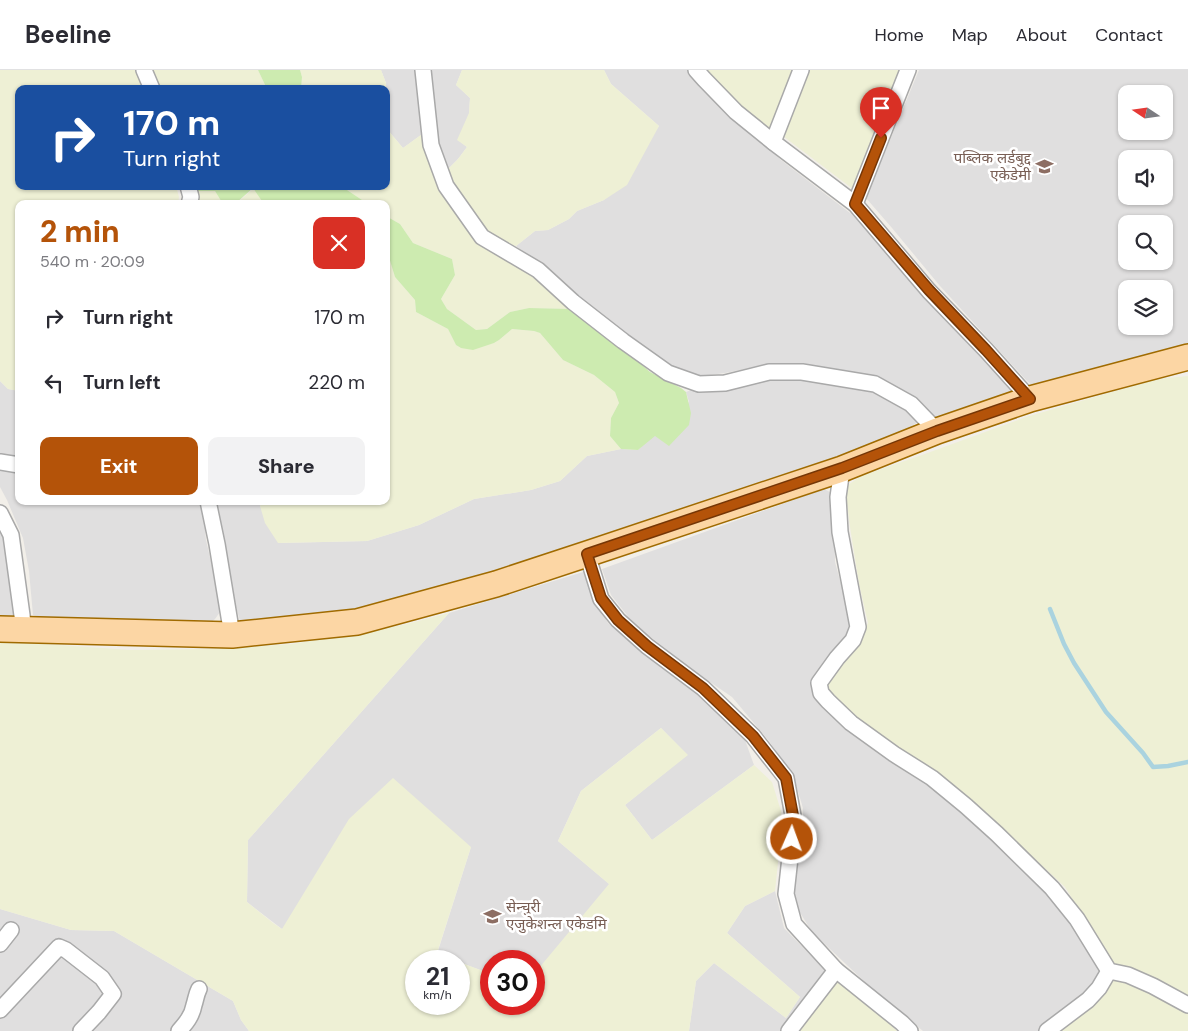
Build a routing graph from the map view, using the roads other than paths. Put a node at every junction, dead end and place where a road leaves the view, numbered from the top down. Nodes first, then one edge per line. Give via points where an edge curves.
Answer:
1 (144, 70) edge
2 (423, 70) edge
3 (696, 70) edge
4 (801, 70) edge
5 (908, 70) edge
6 (150, 85) edge
7 (773, 142) junction
8 (855, 204) junction
9 (1188, 357) edge
10 (1030, 399) junction
11 (937, 431) junction
12 (0, 462) edge
13 (15, 464) edge
14 (842, 468) junction
15 (209, 505) edge
16 (0, 513) edge
17 (587, 554) junction
18 (0, 629) edge
19 (24, 630) junction
20 (232, 635) junction
21 (12, 930) dead end
22 (0, 944) edge
23 (836, 970) junction
24 (1108, 971) junction
25 (199, 989) dead end
26 (1188, 1005) edge
27 (0, 1010) edge
28 (81, 1031) edge
29 (179, 1031) edge
30 (789, 1031) edge
31 (910, 1031) edge
32 (1047, 1031) edge

1 - 6 street
2 - 11 street via 431,146 446,186 482,237 538,270 573,302 668,373 699,384 725,383 768,372 802,372 875,384 911,404
3 - 7 street via 736,112
4 - 7 street
5 - 8 street
7 - 8 street
8 - 10 street
9 - 10 main road
10 - 11 main road
11 - 14 main road
12 - 13 street
14 - 17 main road
14 - 24 street via 838,497 840,532 858,627 853,640 819,683 821,693 851,724 932,778 1011,847 1077,919
15 - 20 street
16 - 19 street via 12,535
17 - 20 main road via 496,584 357,622
17 - 23 street via 601,598 618,620 718,702 753,736 786,778 794,821 786,894 794,924
18 - 19 main road
19 - 20 main road
21 - 22 street
23 - 30 street
23 - 31 street
24 - 26 street via 1128,975
24 - 32 street via 1088,1000
25 - 29 street via 191,1016
27 - 28 street via 59,948 102,978 113,994

